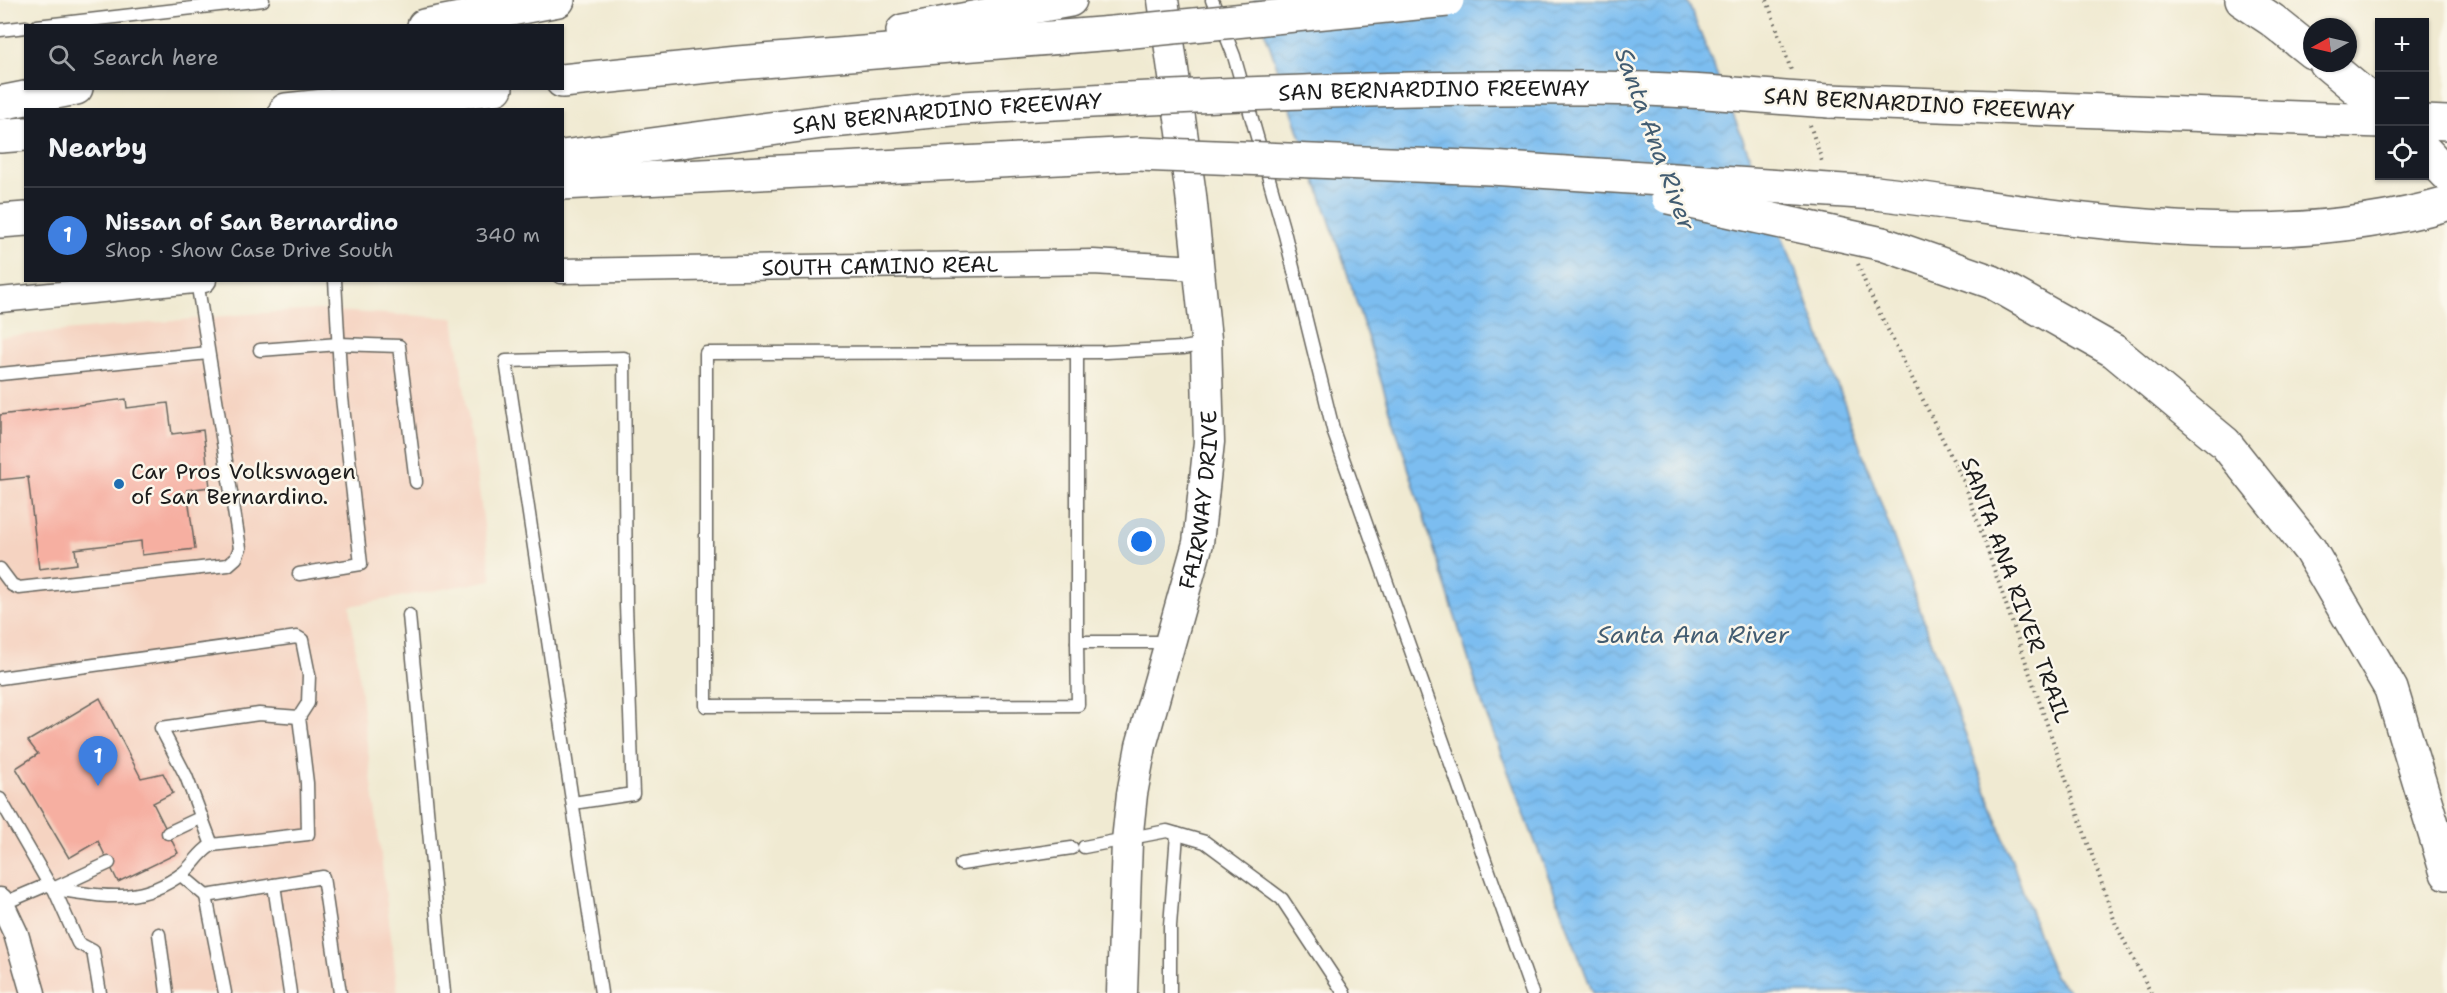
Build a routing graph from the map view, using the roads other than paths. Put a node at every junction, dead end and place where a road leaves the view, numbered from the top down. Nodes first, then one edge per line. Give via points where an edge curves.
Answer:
1 (263, 0) edge
2 (558, 0) edge
3 (1070, 0) edge
4 (1162, 0) edge
5 (1212, 0) edge
6 (1448, 0) edge
7 (2242, 0) edge
8 (53, 24) edge
9 (434, 24) edge
10 (24, 27) edge
11 (0, 30) edge
12 (2303, 45) edge
13 (738, 63) junction
14 (2337, 72) edge
15 (564, 81) edge
16 (66, 90) edge
17 (477, 90) edge
18 (0, 103) edge
19 (2375, 105) edge
20 (305, 108) edge
21 (2375, 121) edge
22 (2434, 130) edge
23 (24, 134) edge
24 (0, 136) edge
25 (564, 157) edge
26 (1491, 168) junction
27 (2447, 174) edge
28 (564, 183) edge
29 (2447, 204) edge
30 (24, 219) edge
31 (0, 221) edge
32 (1198, 268) junction
33 (564, 271) edge
34 (187, 282) edge
35 (197, 282) edge
36 (335, 282) edge
37 (0, 300) edge
38 (339, 344) junction
39 (1206, 344) junction
40 (260, 350) dead end
41 (1077, 352) junction
42 (207, 353) junction
43 (0, 374) edge
44 (416, 482) dead end
45 (0, 569) edge
46 (299, 574) dead end
47 (409, 615) dead end
48 (1077, 642) junction
49 (1170, 642) junction
50 (0, 678) edge
51 (298, 717) junction
52 (0, 799) edge
53 (573, 803) junction
54 (202, 817) junction
55 (168, 833) dead end
56 (1177, 834) junction
57 (1127, 841) junction
58 (212, 844) junction
59 (109, 863) dead end
60 (960, 864) dead end
61 (2447, 873) edge
62 (181, 875) junction
63 (274, 885) junction
64 (52, 886) junction
65 (206, 896) junction
66 (1, 902) edge
67 (159, 934) dead end
68 (33, 993) edge
69 (100, 993) edge
70 (167, 993) edge
71 (225, 993) edge
72 (290, 993) edge
73 (340, 993) edge
74 (444, 993) edge
75 (601, 993) edge
76 (1122, 993) edge
77 (1170, 993) edge
78 (1344, 993) edge
79 (1532, 993) edge

1 - 8 lane
2 - 9 highway
3 - 13 highway
4 - 32 street, FAIRWAY DRIVE
5 - 79 lane via 1234,56 1285,235 1335,433
6 - 13 highway, bridge via 1113,33
7 - 12 highway
10 - 11 lane
13 - 15 highway
14 - 19 highway
16 - 18 highway
17 - 20 highway
21 - 25 highway, SAN BERNARDINO FREEWAY, bridge via 1819,112 1649,89 1294,91 962,108 822,122
22 - 27 highway
23 - 24 highway
26 - 28 highway, bridge via 1138,154
26 - 29 highway, bridge via 1876,193 2193,230 2331,226
26 - 61 highway, bridge via 1694,201 1992,282 2114,351 2225,442 2310,550 2391,689
30 - 31 highway
32 - 33 street, SOUTH CAMINO REAL via 1093,262
32 - 39 street, FAIRWAY DRIVE
34 - 37 street
35 - 42 lane
36 - 38 lane
38 - 40 lane
38 - 44 lane via 399,346
38 - 46 lane via 361,564
39 - 41 lane
39 - 49 street, FAIRWAY DRIVE via 1209,442 1198,543
41 - 48 lane
41 - 48 lane via 706,353 706,706 1078,705
42 - 43 lane
42 - 45 lane via 240,548 236,558 228,565 19,588
47 - 74 lane
48 - 49 lane
49 - 57 street, FAIRWAY DRIVE via 1141,746
50 - 51 lane via 297,637 302,640 309,675 308,703
51 - 54 lane via 259,714 160,728 186,776
51 - 58 lane via 307,783 308,834
52 - 64 lane
53 - 53 lane via 506,361 624,358 626,605 633,794
53 - 75 lane
54 - 55 lane
54 - 58 lane
56 - 57 lane via 1167,831
56 - 77 lane
56 - 78 lane via 1205,842 1282,899
57 - 60 lane
57 - 76 street, FAIRWAY DRIVE
58 - 62 lane
59 - 64 lane
62 - 64 lane via 165,886 117,898
62 - 65 lane
63 - 65 lane
63 - 72 lane
63 - 73 lane via 323,876
64 - 66 lane
64 - 69 lane via 78,943 93,951
65 - 71 lane
66 - 68 street via 16,934
67 - 70 lane

